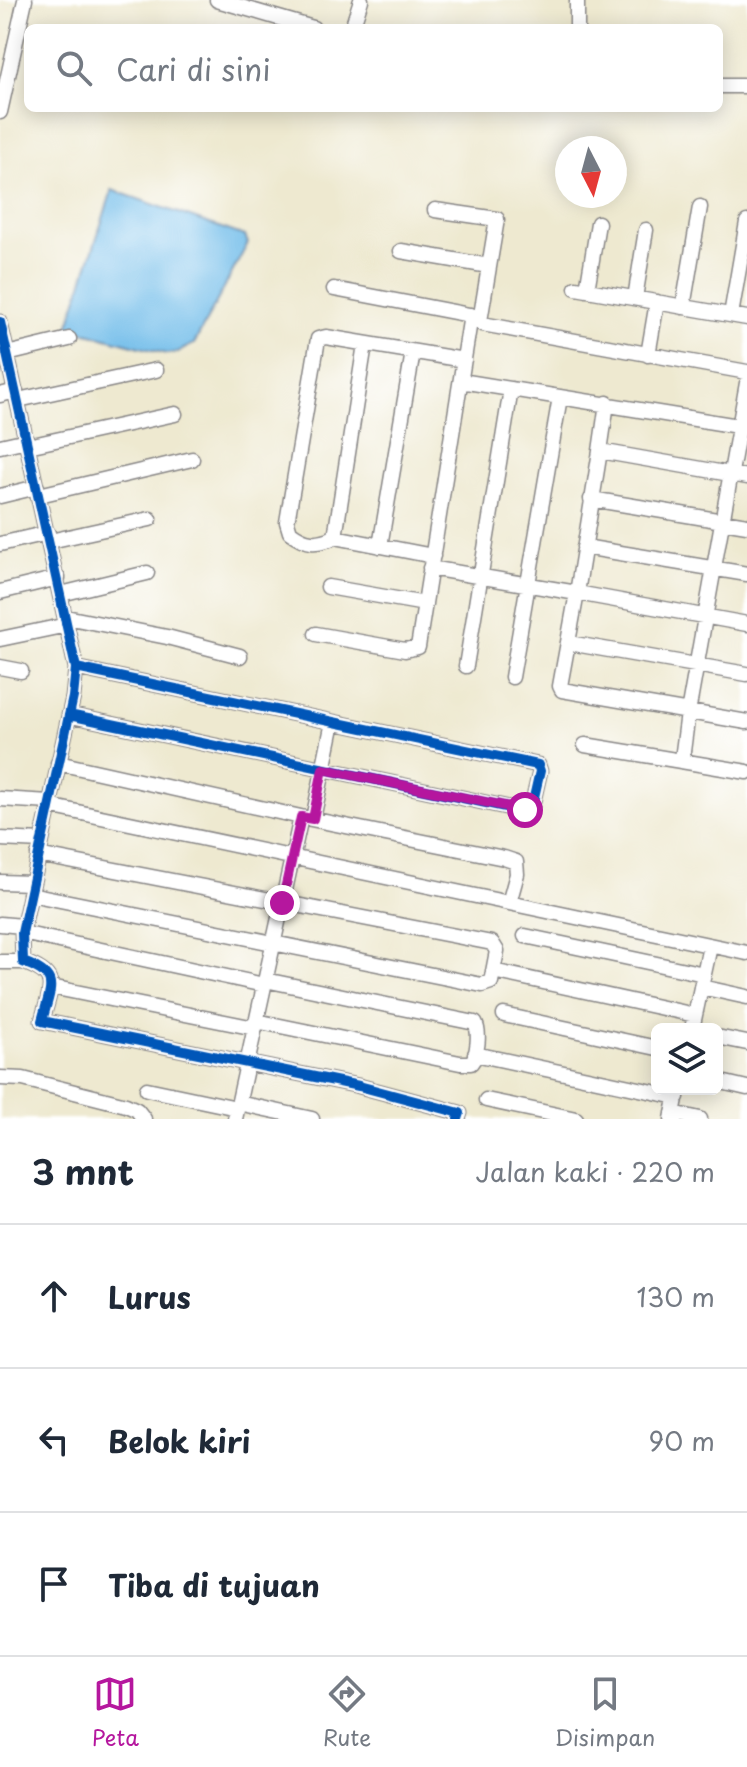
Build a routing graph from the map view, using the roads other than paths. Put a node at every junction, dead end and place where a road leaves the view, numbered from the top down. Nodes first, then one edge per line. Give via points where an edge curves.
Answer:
1 (25, 0) edge
2 (217, 0) edge
3 (361, 0) edge
4 (577, 0) edge
5 (299, 24) edge
6 (353, 24) edge
7 (577, 24) edge
8 (723, 86) edge
9 (747, 86) edge
10 (0, 112) edge
11 (700, 207) dead end
12 (435, 210) dead end
13 (747, 222) edge
14 (598, 223) dead end
15 (646, 230) dead end
16 (401, 251) dead end
17 (489, 266) junction
18 (334, 289) dead end
19 (635, 298) junction
20 (657, 302) junction
21 (683, 307) junction
22 (731, 315) junction
23 (476, 316) junction
24 (747, 318) edge
25 (0, 322) edge
26 (69, 339) dead end
27 (365, 344) junction
28 (4, 348) edge
29 (413, 352) junction
30 (648, 355) junction
31 (464, 360) junction
32 (156, 370) dead end
33 (747, 372) edge
34 (461, 381) junction
35 (747, 383) edge
36 (511, 389) junction
37 (0, 395) edge
38 (17, 396) junction
39 (560, 397) junction
40 (607, 403) junction
41 (175, 414) dead end
42 (738, 426) junction
43 (28, 443) junction
44 (0, 446) edge
45 (600, 451) junction
46 (192, 459) dead end
47 (730, 474) junction
48 (747, 477) edge
49 (38, 491) junction
50 (0, 496) edge
51 (591, 499) junction
52 (150, 519) dead end
53 (722, 520) junction
54 (747, 525) edge
55 (49, 537) junction
56 (335, 537) junction
57 (0, 544) edge
58 (380, 546) junction
59 (584, 547) junction
60 (431, 562) junction
61 (713, 569) junction
62 (147, 573) dead end
63 (747, 574) edge
64 (480, 576) junction
65 (58, 578) junction
66 (526, 584) junction
67 (328, 587) dead end
68 (0, 592) edge
69 (577, 593) junction
70 (61, 594) junction
71 (425, 604) junction
72 (705, 616) junction
73 (67, 621) junction
74 (747, 624) edge
75 (316, 634) dead end
76 (0, 639) edge
77 (569, 643) junction
78 (240, 656) dead end
79 (697, 665) junction
80 (466, 666) dead end
81 (0, 667) edge
82 (76, 668) junction
83 (21, 671) dead end
84 (747, 674) edge
85 (512, 677) dead end
86 (688, 713) junction
87 (69, 715) junction
88 (333, 722) junction
89 (747, 722) edge
90 (585, 745) dead end
91 (682, 759) junction
92 (58, 763) junction
93 (323, 769) junction
94 (747, 772) edge
95 (0, 799) edge
96 (50, 804) junction
97 (307, 818) junction
98 (0, 839) edge
99 (40, 848) junction
100 (292, 859) junction
101 (0, 882) edge
102 (31, 889) junction
103 (282, 903) junction
104 (509, 903) junction
105 (0, 924) edge
106 (22, 929) junction
107 (525, 936) dead end
108 (273, 942) junction
109 (710, 946) junction
110 (747, 953) edge
111 (0, 962) edge
112 (23, 962) junction
113 (493, 971) junction
114 (702, 981) junction
115 (265, 983) junction
116 (51, 987) junction
117 (747, 997) edge
118 (504, 1015) dead end
119 (693, 1022) edge
120 (256, 1024) junction
121 (723, 1038) edge
122 (747, 1043) edge
123 (651, 1047) edge
124 (475, 1054) junction
125 (247, 1063) junction
126 (0, 1078) edge
127 (723, 1082) edge
128 (651, 1088) edge
129 (747, 1088) edge
130 (147, 1089) dead end
131 (677, 1095) edge
132 (486, 1100) dead end
133 (237, 1110) edge
134 (672, 1116) edge
135 (144, 1119) edge
136 (312, 1119) edge
137 (458, 1119) edge
138 (576, 1119) edge
139 (700, 1119) edge

1 - 10 street
2 - 5 street
3 - 6 street
4 - 7 street
8 - 9 street
11 - 21 street
12 - 17 street via 497,219
13 - 22 street
14 - 19 street via 582,289
15 - 19 street
16 - 17 street
17 - 23 street
18 - 23 street
19 - 20 street
20 - 21 street
20 - 30 street
21 - 22 street
22 - 24 street
23 - 30 street via 482,324
23 - 31 street
25 - 28 street
26 - 28 street
27 - 29 street
27 - 56 street
27 - 56 street via 318,339 287,522 290,532 307,542
28 - 38 street
29 - 31 street
29 - 58 street
30 - 33 street
31 - 34 street
32 - 38 street
34 - 36 street
34 - 60 street
35 - 42 street
36 - 39 street
36 - 64 street
37 - 38 street
38 - 43 street
39 - 40 street
39 - 66 street
40 - 42 street
40 - 45 street
41 - 43 street
42 - 47 street
43 - 44 street
43 - 49 street
45 - 47 street
45 - 51 street
46 - 49 street
47 - 48 street
47 - 53 street
49 - 50 street
49 - 55 street
51 - 53 street
51 - 59 street
52 - 55 street
53 - 54 street
53 - 61 street
55 - 57 street
55 - 65 street
56 - 58 street
58 - 60 street
59 - 61 street
59 - 69 street
60 - 64 street
60 - 71 street
61 - 63 street
61 - 72 street
62 - 70 street
64 - 66 street
64 - 80 street
65 - 68 street
65 - 70 street
66 - 69 street
66 - 85 street
67 - 71 street
69 - 72 street
69 - 77 street
70 - 73 street
71 - 75 street via 418,647 413,649
72 - 74 street
72 - 79 street
73 - 76 street
73 - 78 street via 167,637
73 - 82 street
77 - 79 street
77 - 86 street via 562,690
79 - 84 street
79 - 86 street
81 - 83 street
82 - 87 street
82 - 88 street
86 - 89 street
86 - 91 street
87 - 92 street
87 - 93 street
88 - 93 street
88 - 93 street via 538,765 540,771 532,806 525,810
90 - 91 street
91 - 94 street
92 - 96 street
92 - 97 street
93 - 97 street
95 - 96 street
96 - 99 street
96 - 100 street
97 - 100 street
97 - 104 street via 516,862
98 - 99 street
99 - 102 street
99 - 103 street
100 - 103 street
100 - 104 street
101 - 102 street
102 - 106 street
102 - 108 street
103 - 108 street
103 - 113 street via 492,943 497,951
104 - 109 street
105 - 106 street
106 - 112 street
106 - 115 street
107 - 114 street
108 - 113 street via 482,985 491,982
108 - 115 street
109 - 110 street
109 - 114 street
111 - 112 street
112 - 116 street via 43,970
113 - 119 street
114 - 117 street
114 - 119 street
115 - 120 street
115 - 124 street via 475,1023
116 - 120 street
116 - 125 street via 42,1021
118 - 123 street
120 - 124 street via 460,1063 471,1063
120 - 125 street
121 - 122 street
124 - 128 street
125 - 133 street
125 - 137 street via 359,1086 460,1113
126 - 135 street via 126,1105
127 - 129 street
130 - 133 street
131 - 134 street
132 - 138 street
133 - 136 street
134 - 139 street

